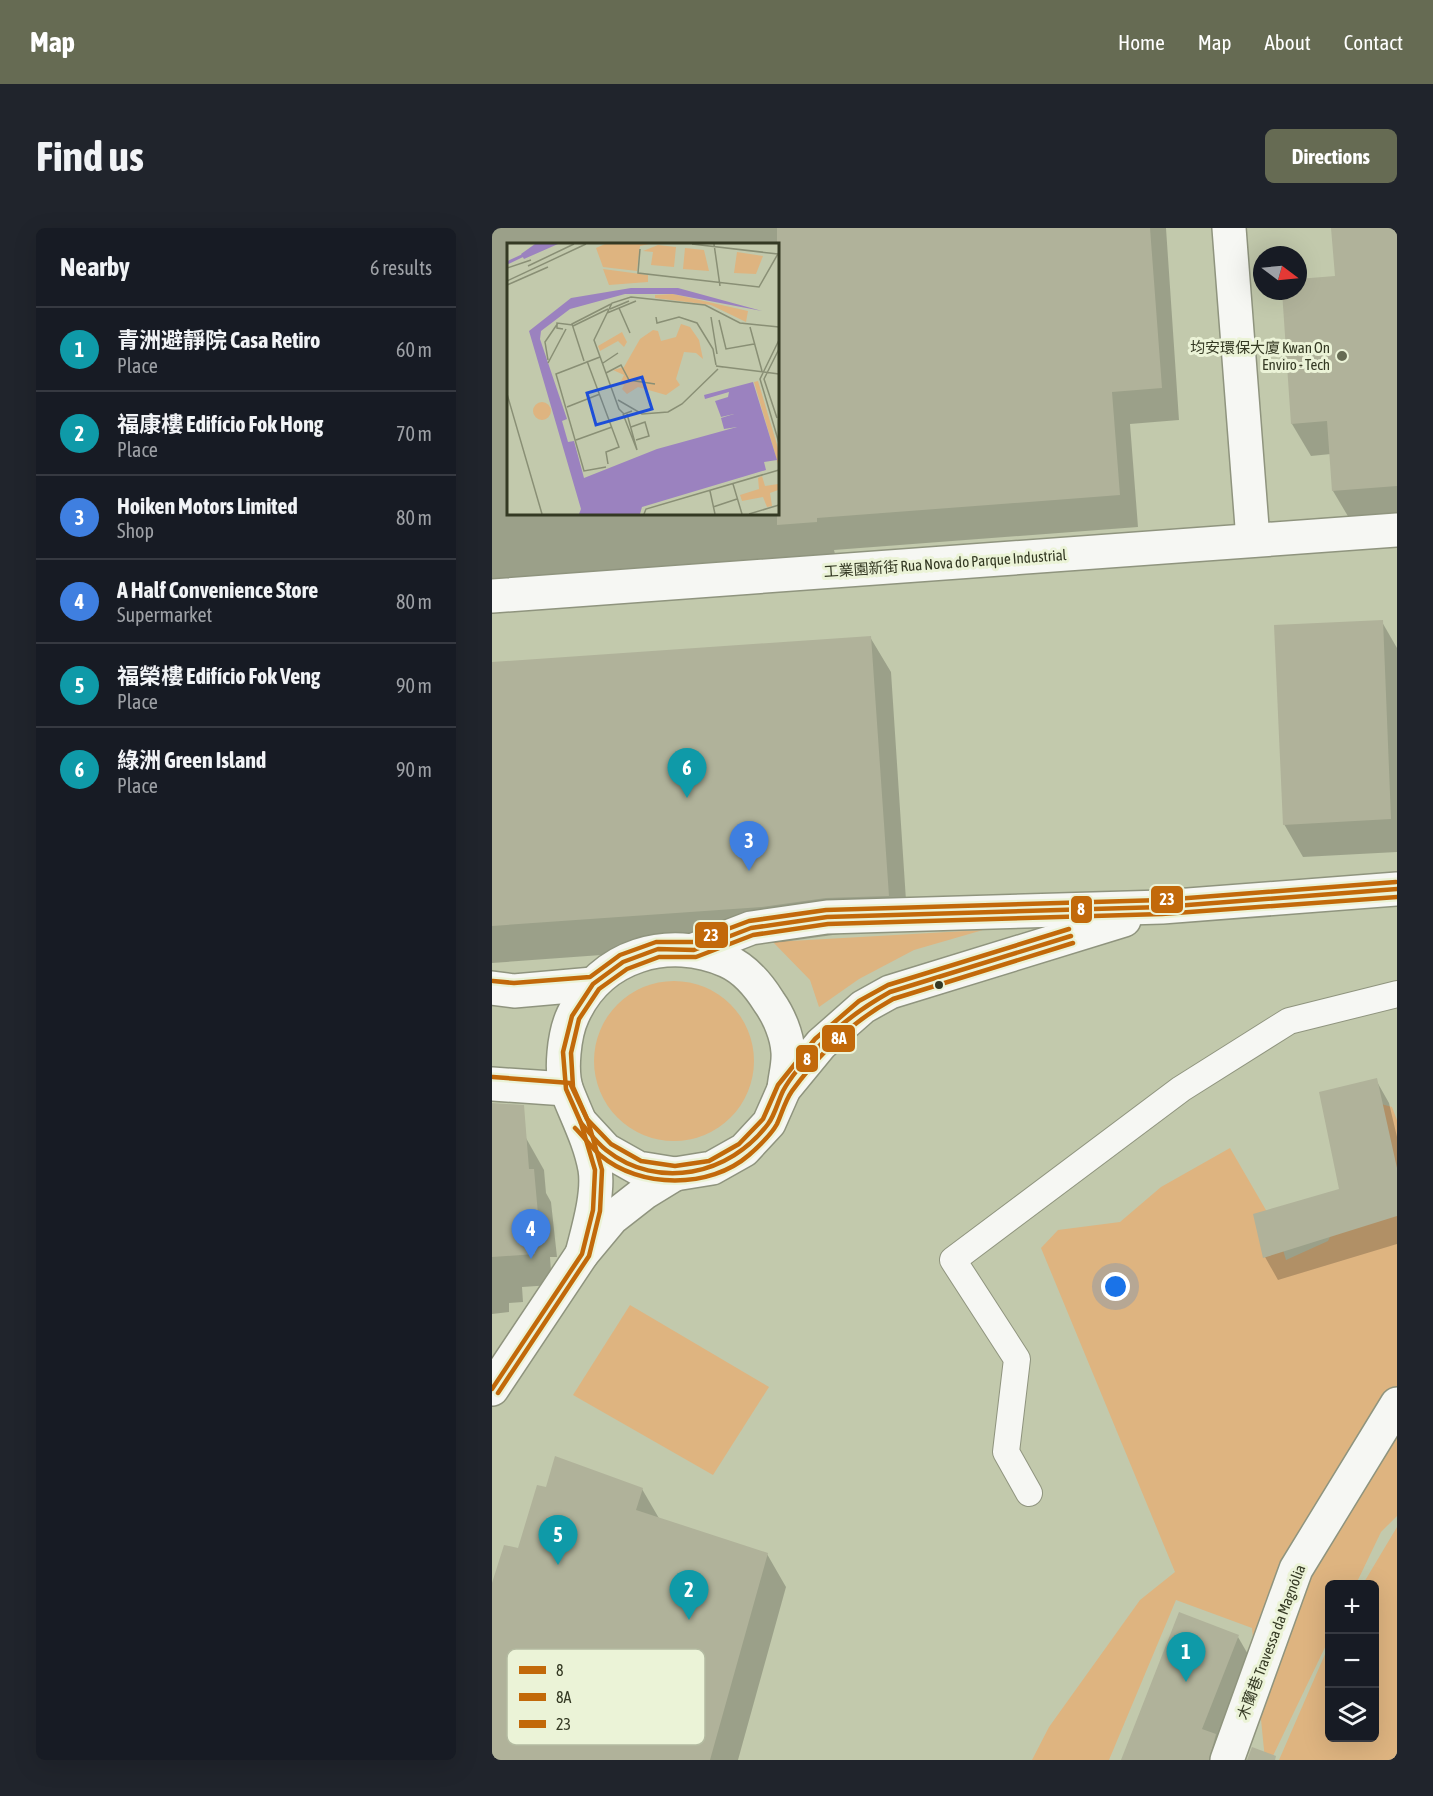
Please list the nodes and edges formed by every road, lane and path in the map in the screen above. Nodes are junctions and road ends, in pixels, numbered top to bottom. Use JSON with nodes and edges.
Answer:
{"nodes":[{"id":1,"x":1229,"y":228,"type":"edge"},
{"id":2,"x":1397,"y":530,"type":"edge"},
{"id":3,"x":1253,"y":540,"type":"junction"},
{"id":4,"x":492,"y":596,"type":"edge"},
{"id":5,"x":1397,"y":889,"type":"edge"},
{"id":6,"x":1162,"y":907,"type":"junction"},
{"id":7,"x":694,"y":950,"type":"junction"},
{"id":8,"x":593,"y":984,"type":"junction"},
{"id":9,"x":492,"y":988,"type":"edge"},
{"id":10,"x":1397,"y":994,"type":"edge"},
{"id":11,"x":492,"y":1084,"type":"edge"},
{"id":12,"x":566,"y":1089,"type":"junction"},
{"id":13,"x":784,"y":1089,"type":"junction"},
{"id":14,"x":581,"y":1123,"type":"junction"},
{"id":15,"x":675,"y":1174,"type":"junction"},
{"id":16,"x":582,"y":1254,"type":"junction"},
{"id":17,"x":492,"y":1389,"type":"edge"},
{"id":18,"x":1397,"y":1404,"type":"edge"},
{"id":19,"x":1029,"y":1493,"type":"dead end"},
{"id":20,"x":1227,"y":1760,"type":"edge"}],
"edges":[{"from":1,"to":3,"type":"main road"},
{"from":2,"to":3,"type":"main road","name":"工業園新街 Rua Nova do Parque Industrial"},
{"from":3,"to":4,"type":"main road","name":"工業園新街 Rua Nova do Parque Industrial"},
{"from":5,"to":6,"type":"main road"},
{"from":6,"to":7,"type":"main road"},
{"from":6,"to":13,"type":"main road"},
{"from":7,"to":8,"type":"main road"},
{"from":7,"to":13,"type":"main road"},
{"from":8,"to":9,"type":"main road"},
{"from":8,"to":12,"type":"main road"},
{"from":10,"to":19,"type":"lane"},
{"from":11,"to":12,"type":"main road"},
{"from":12,"to":14,"type":"main road"},
{"from":13,"to":15,"type":"main road"},
{"from":14,"to":15,"type":"main road"},
{"from":14,"to":16,"type":"main road"},
{"from":15,"to":16,"type":"main road"},
{"from":16,"to":17,"type":"main road"},
{"from":18,"to":20,"type":"main road","name":"木蘭巷 Travessa da Magnólia"}]}
